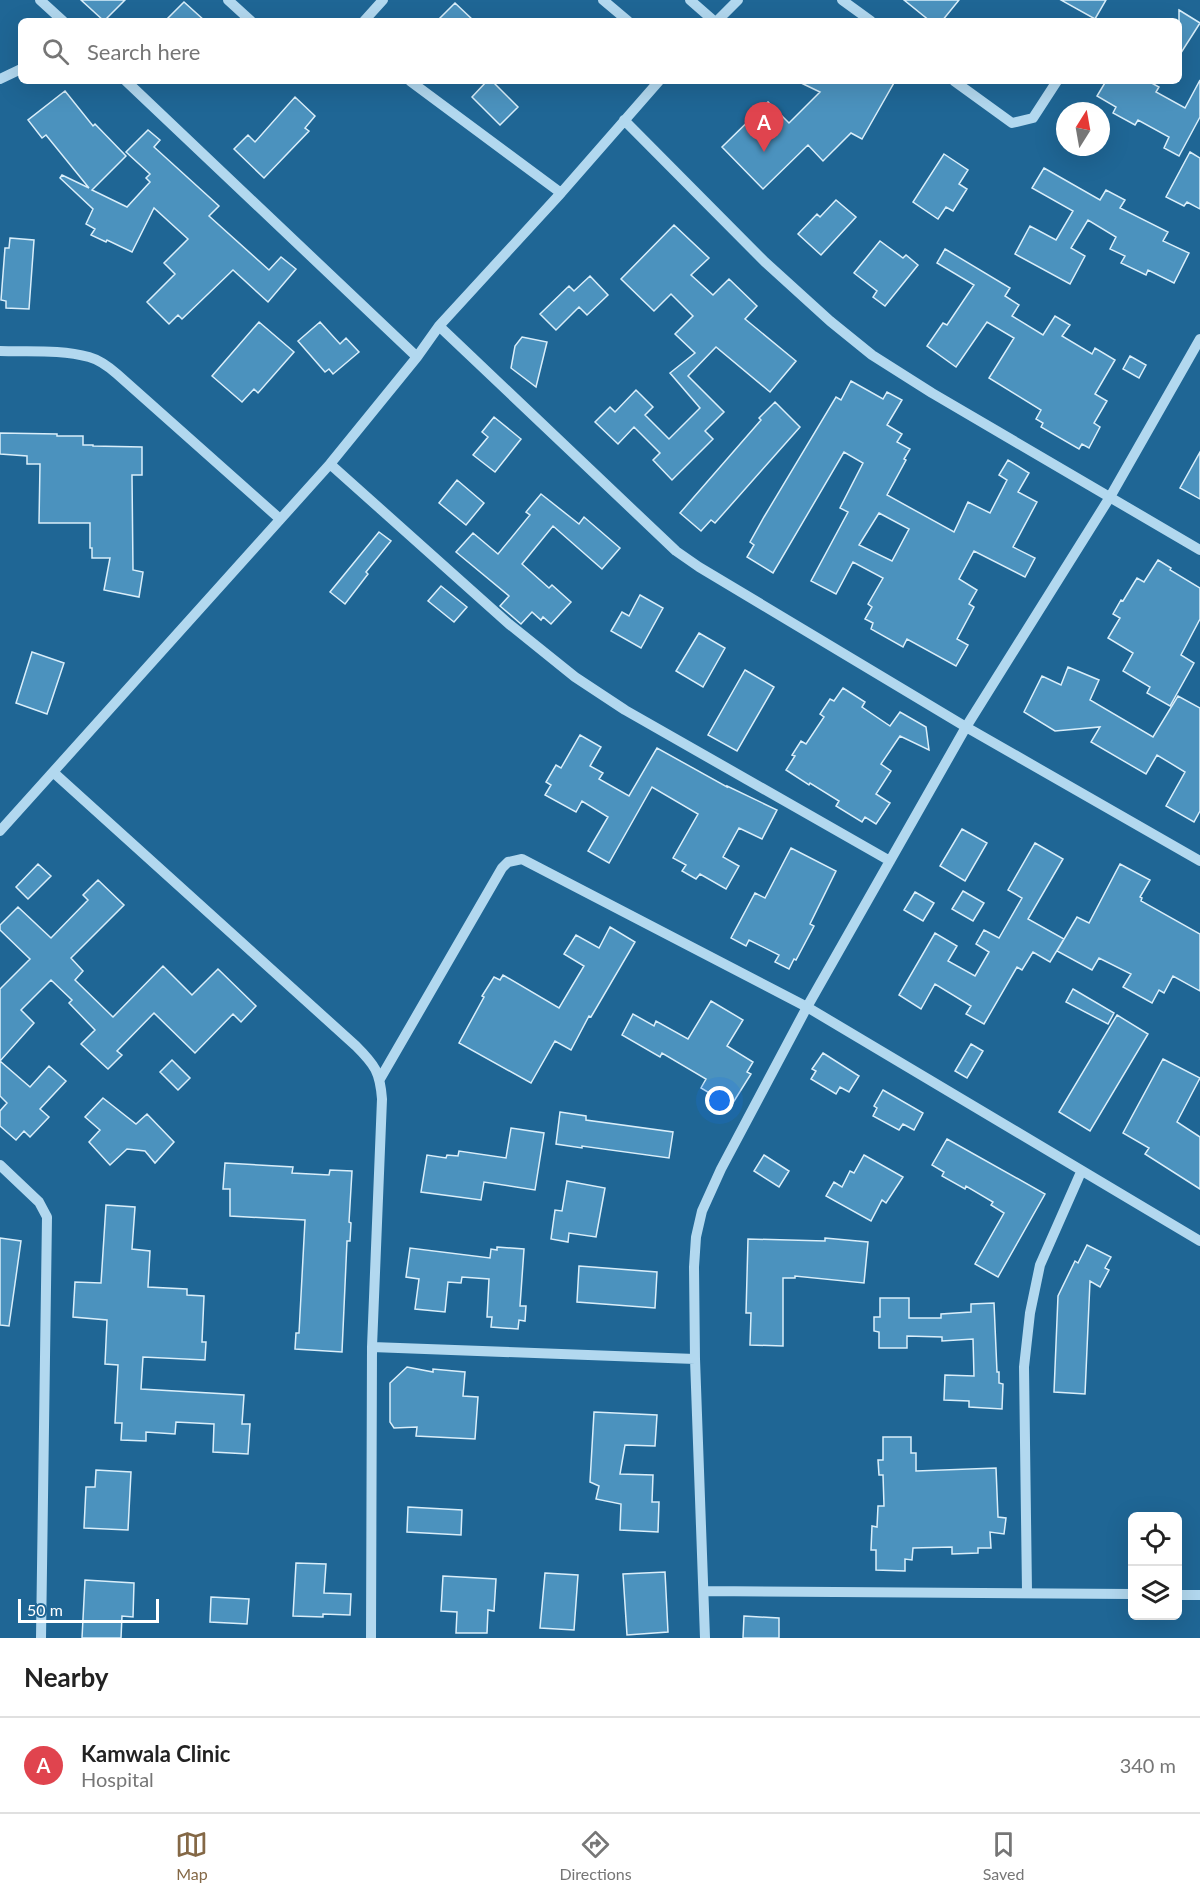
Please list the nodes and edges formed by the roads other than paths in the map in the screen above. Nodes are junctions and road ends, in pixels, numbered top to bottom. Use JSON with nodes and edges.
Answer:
{"nodes":[{"id":1,"x":40,"y":0,"type":"edge"},
{"id":2,"x":228,"y":0,"type":"edge"},
{"id":3,"x":383,"y":0,"type":"edge"},
{"id":4,"x":603,"y":0,"type":"edge"},
{"id":5,"x":690,"y":0,"type":"edge"},
{"id":6,"x":738,"y":0,"type":"edge"},
{"id":7,"x":842,"y":0,"type":"edge"},
{"id":8,"x":60,"y":18,"type":"edge"},
{"id":9,"x":248,"y":18,"type":"edge"},
{"id":10,"x":367,"y":18,"type":"edge"},
{"id":11,"x":624,"y":18,"type":"edge"},
{"id":12,"x":712,"y":18,"type":"edge"},
{"id":13,"x":719,"y":18,"type":"edge"},
{"id":14,"x":867,"y":18,"type":"edge"},
{"id":15,"x":18,"y":70,"type":"edge"},
{"id":16,"x":0,"y":79,"type":"edge"},
{"id":17,"x":129,"y":84,"type":"edge"},
{"id":18,"x":414,"y":84,"type":"edge"},
{"id":19,"x":656,"y":84,"type":"edge"},
{"id":20,"x":958,"y":84,"type":"edge"},
{"id":21,"x":1055,"y":84,"type":"edge"},
{"id":22,"x":624,"y":120,"type":"junction"},
{"id":23,"x":561,"y":193,"type":"junction"},
{"id":24,"x":439,"y":327,"type":"junction"},
{"id":25,"x":1200,"y":339,"type":"edge"},
{"id":26,"x":0,"y":351,"type":"edge"},
{"id":27,"x":417,"y":357,"type":"junction"},
{"id":28,"x":330,"y":464,"type":"junction"},
{"id":29,"x":1110,"y":497,"type":"junction"},
{"id":30,"x":280,"y":519,"type":"junction"},
{"id":31,"x":1200,"y":550,"type":"edge"},
{"id":32,"x":966,"y":727,"type":"junction"},
{"id":33,"x":53,"y":772,"type":"junction"},
{"id":34,"x":0,"y":831,"type":"edge"},
{"id":35,"x":890,"y":861,"type":"junction"},
{"id":36,"x":1200,"y":861,"type":"edge"},
{"id":37,"x":807,"y":1007,"type":"junction"},
{"id":38,"x":380,"y":1079,"type":"junction"},
{"id":39,"x":0,"y":1165,"type":"edge"},
{"id":40,"x":1081,"y":1172,"type":"junction"},
{"id":41,"x":1200,"y":1241,"type":"edge"},
{"id":42,"x":372,"y":1347,"type":"junction"},
{"id":43,"x":695,"y":1359,"type":"junction"},
{"id":44,"x":705,"y":1591,"type":"junction"},
{"id":45,"x":1027,"y":1592,"type":"junction"},
{"id":46,"x":1128,"y":1594,"type":"edge"},
{"id":47,"x":1182,"y":1595,"type":"edge"},
{"id":48,"x":1200,"y":1595,"type":"edge"},
{"id":49,"x":41,"y":1638,"type":"edge"},
{"id":50,"x":371,"y":1638,"type":"edge"},
{"id":51,"x":705,"y":1638,"type":"edge"}],
"edges":[{"from":1,"to":8,"type":"street"},
{"from":2,"to":9,"type":"street"},
{"from":3,"to":10,"type":"street"},
{"from":4,"to":11,"type":"street"},
{"from":5,"to":12,"type":"street"},
{"from":6,"to":13,"type":"street"},
{"from":7,"to":14,"type":"street"},
{"from":15,"to":16,"type":"street"},
{"from":17,"to":27,"type":"street"},
{"from":18,"to":23,"type":"street"},
{"from":19,"to":22,"type":"street"},
{"from":20,"to":21,"type":"street"},
{"from":22,"to":23,"type":"street"},
{"from":22,"to":29,"type":"street"},
{"from":23,"to":24,"type":"street"},
{"from":24,"to":27,"type":"street"},
{"from":24,"to":32,"type":"street"},
{"from":25,"to":29,"type":"street"},
{"from":26,"to":30,"type":"street"},
{"from":27,"to":28,"type":"street"},
{"from":28,"to":30,"type":"street"},
{"from":28,"to":35,"type":"street"},
{"from":29,"to":31,"type":"street"},
{"from":29,"to":32,"type":"street"},
{"from":30,"to":33,"type":"street"},
{"from":32,"to":35,"type":"street"},
{"from":32,"to":36,"type":"street"},
{"from":33,"to":34,"type":"street"},
{"from":33,"to":38,"type":"street"},
{"from":35,"to":37,"type":"street"},
{"from":37,"to":38,"type":"street"},
{"from":37,"to":40,"type":"street"},
{"from":37,"to":43,"type":"street"},
{"from":38,"to":42,"type":"street"},
{"from":39,"to":49,"type":"street"},
{"from":40,"to":41,"type":"street"},
{"from":40,"to":45,"type":"street"},
{"from":42,"to":43,"type":"street"},
{"from":42,"to":50,"type":"street"},
{"from":43,"to":44,"type":"street"},
{"from":44,"to":45,"type":"street"},
{"from":44,"to":51,"type":"street"},
{"from":45,"to":46,"type":"street"},
{"from":47,"to":48,"type":"street"}]}
